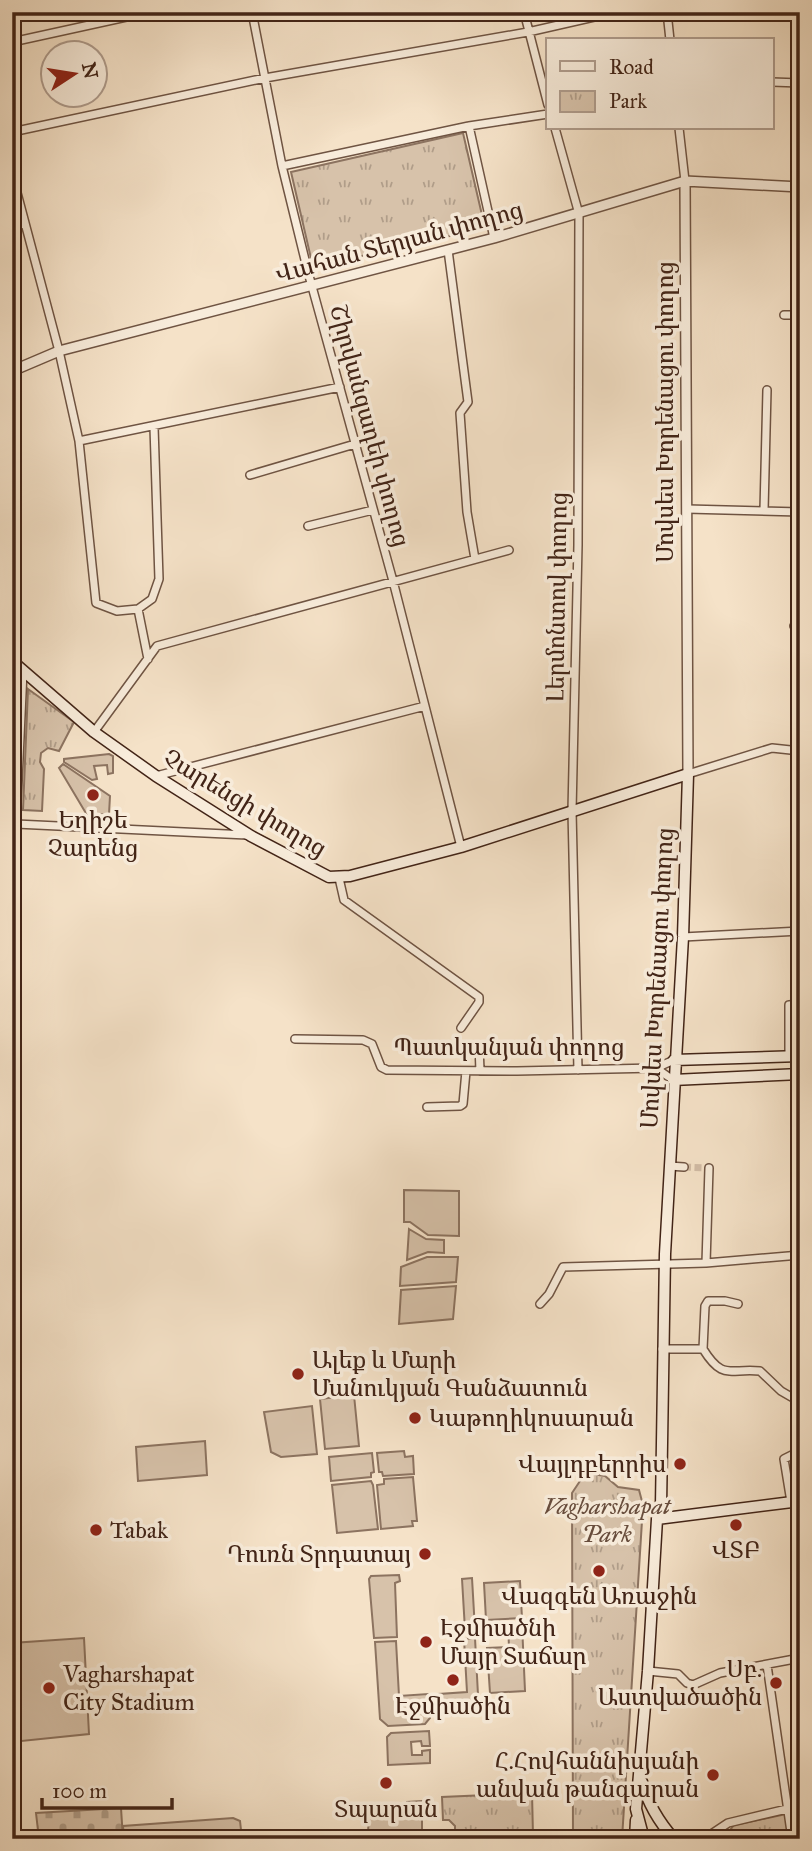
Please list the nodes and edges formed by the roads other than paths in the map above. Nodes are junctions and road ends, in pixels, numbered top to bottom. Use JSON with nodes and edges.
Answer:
{"nodes":[{"id":1,"x":149,"y":12,"type":"edge"},
{"id":2,"x":252,"y":12,"type":"edge"},
{"id":3,"x":524,"y":12,"type":"edge"},
{"id":4,"x":616,"y":12,"type":"edge"},
{"id":5,"x":667,"y":12,"type":"edge"},
{"id":6,"x":528,"y":32,"type":"junction"},
{"id":7,"x":670,"y":38,"type":"edge"},
{"id":8,"x":12,"y":42,"type":"edge"},
{"id":9,"x":265,"y":78,"type":"junction"},
{"id":10,"x":774,"y":82,"type":"edge"},
{"id":11,"x":800,"y":83,"type":"edge"},
{"id":12,"x":546,"y":98,"type":"edge"},
{"id":13,"x":546,"y":114,"type":"edge"},
{"id":14,"x":469,"y":126,"type":"junction"},
{"id":15,"x":556,"y":130,"type":"edge"},
{"id":16,"x":679,"y":130,"type":"edge"},
{"id":17,"x":12,"y":132,"type":"edge"},
{"id":18,"x":282,"y":166,"type":"junction"},
{"id":19,"x":12,"y":174,"type":"edge"},
{"id":20,"x":685,"y":181,"type":"junction"},
{"id":21,"x":800,"y":187,"type":"edge"},
{"id":22,"x":579,"y":214,"type":"junction"},
{"id":23,"x":24,"y":223,"type":"junction"},
{"id":24,"x":12,"y":226,"type":"edge"},
{"id":25,"x":494,"y":238,"type":"junction"},
{"id":26,"x":448,"y":250,"type":"junction"},
{"id":27,"x":312,"y":286,"type":"junction"},
{"id":28,"x":785,"y":315,"type":"dead end"},
{"id":29,"x":800,"y":315,"type":"edge"},
{"id":30,"x":59,"y":351,"type":"junction"},
{"id":31,"x":12,"y":370,"type":"edge"},
{"id":32,"x":340,"y":387,"type":"junction"},
{"id":33,"x":768,"y":390,"type":"dead end"},
{"id":34,"x":154,"y":427,"type":"junction"},
{"id":35,"x":79,"y":440,"type":"junction"},
{"id":36,"x":355,"y":444,"type":"junction"},
{"id":37,"x":250,"y":475,"type":"dead end"},
{"id":38,"x":687,"y":509,"type":"junction"},
{"id":39,"x":373,"y":510,"type":"junction"},
{"id":40,"x":764,"y":510,"type":"junction"},
{"id":41,"x":800,"y":512,"type":"edge"},
{"id":42,"x":308,"y":526,"type":"dead end"},
{"id":43,"x":509,"y":550,"type":"dead end"},
{"id":44,"x":475,"y":559,"type":"junction"},
{"id":45,"x":393,"y":581,"type":"junction"},
{"id":46,"x":138,"y":609,"type":"junction"},
{"id":47,"x":148,"y":660,"type":"junction"},
{"id":48,"x":12,"y":661,"type":"edge"},
{"id":49,"x":23,"y":671,"type":"junction"},
{"id":50,"x":425,"y":706,"type":"junction"},
{"id":51,"x":94,"y":732,"type":"junction"},
{"id":52,"x":800,"y":751,"type":"edge"},
{"id":53,"x":688,"y":774,"type":"junction"},
{"id":54,"x":156,"y":776,"type":"junction"},
{"id":55,"x":572,"y":811,"type":"junction"},
{"id":56,"x":14,"y":824,"type":"edge"},
{"id":57,"x":251,"y":836,"type":"junction"},
{"id":58,"x":461,"y":847,"type":"junction"},
{"id":59,"x":339,"y":878,"type":"junction"},
{"id":60,"x":800,"y":931,"type":"edge"},
{"id":61,"x":683,"y":937,"type":"junction"},
{"id":62,"x":800,"y":1004,"type":"edge"},
{"id":63,"x":461,"y":1028,"type":"dead end"},
{"id":64,"x":295,"y":1039,"type":"dead end"},
{"id":65,"x":479,"y":1045,"type":"dead end"},
{"id":66,"x":794,"y":1057,"type":"edge"},
{"id":67,"x":674,"y":1060,"type":"junction"},
{"id":68,"x":656,"y":1068,"type":"junction"},
{"id":69,"x":578,"y":1070,"type":"junction"},
{"id":70,"x":467,"y":1071,"type":"junction"},
{"id":71,"x":480,"y":1071,"type":"junction"},
{"id":72,"x":800,"y":1074,"type":"edge"},
{"id":73,"x":673,"y":1080,"type":"junction"},
{"id":74,"x":427,"y":1107,"type":"dead end"},
{"id":75,"x":669,"y":1166,"type":"junction"},
{"id":76,"x":684,"y":1167,"type":"tunnel mouth"},
{"id":77,"x":709,"y":1168,"type":"dead end"},
{"id":78,"x":800,"y":1255,"type":"edge"},
{"id":79,"x":706,"y":1264,"type":"junction"},
{"id":80,"x":665,"y":1265,"type":"junction"},
{"id":81,"x":540,"y":1304,"type":"dead end"},
{"id":82,"x":738,"y":1304,"type":"dead end"},
{"id":83,"x":662,"y":1349,"type":"junction"},
{"id":84,"x":704,"y":1349,"type":"junction"},
{"id":85,"x":800,"y":1402,"type":"edge"},
{"id":86,"x":800,"y":1451,"type":"edge"},
{"id":87,"x":795,"y":1502,"type":"edge"},
{"id":88,"x":657,"y":1519,"type":"junction"},
{"id":89,"x":800,"y":1658,"type":"edge"},
{"id":90,"x":767,"y":1665,"type":"junction"},
{"id":91,"x":648,"y":1671,"type":"junction"},
{"id":92,"x":639,"y":1775,"type":"junction"},
{"id":93,"x":636,"y":1809,"type":"junction"},
{"id":94,"x":787,"y":1809,"type":"junction"},
{"id":95,"x":635,"y":1839,"type":"edge"},
{"id":96,"x":645,"y":1839,"type":"edge"},
{"id":97,"x":674,"y":1839,"type":"edge"},
{"id":98,"x":704,"y":1839,"type":"edge"},
{"id":99,"x":792,"y":1839,"type":"edge"}],
"edges":[{"from":1,"to":8,"type":"street"},
{"from":2,"to":9,"type":"street","name":"Շիրվանզադեի փողոց"},
{"from":3,"to":6,"type":"street"},
{"from":4,"to":6,"type":"street"},
{"from":5,"to":7,"type":"street"},
{"from":6,"to":9,"type":"street"},
{"from":6,"to":12,"type":"street"},
{"from":9,"to":17,"type":"street"},
{"from":9,"to":18,"type":"street","name":"Շիրվանզադեի փողոց"},
{"from":10,"to":11,"type":"street"},
{"from":13,"to":14,"type":"street"},
{"from":14,"to":18,"type":"street"},
{"from":14,"to":25,"type":"street"},
{"from":15,"to":22,"type":"street","name":"Լերմոնտով փողոց"},
{"from":16,"to":20,"type":"street"},
{"from":18,"to":27,"type":"street","name":"Շիրվանզադեի փողոց"},
{"from":19,"to":23,"type":"street"},
{"from":20,"to":21,"type":"street","name":"Վահան Տերյան փողոց"},
{"from":20,"to":22,"type":"street","name":"Վահան Տերյան փողոց"},
{"from":20,"to":38,"type":"street","name":"Մովսես Խորենացու փողոց"},
{"from":22,"to":25,"type":"street","name":"Վահան Տերյան փողոց"},
{"from":22,"to":55,"type":"street","name":"Լերմոնտով փողոց"},
{"from":23,"to":24,"type":"street"},
{"from":23,"to":30,"type":"street"},
{"from":25,"to":26,"type":"street","name":"Վահան Տերյան փողոց"},
{"from":26,"to":27,"type":"street","name":"Վահան Տերյան փողոց"},
{"from":26,"to":44,"type":"street"},
{"from":27,"to":30,"type":"street","name":"Վահան Տերյան փողոց"},
{"from":27,"to":32,"type":"street","name":"Շիրվանզադեի փողոց"},
{"from":28,"to":29,"type":"street"},
{"from":30,"to":31,"type":"street","name":"Վահան Տերյան փողոց"},
{"from":30,"to":35,"type":"street"},
{"from":32,"to":34,"type":"street"},
{"from":32,"to":36,"type":"street","name":"Շիրվանզադեի փողոց"},
{"from":33,"to":40,"type":"street"},
{"from":34,"to":35,"type":"street"},
{"from":34,"to":46,"type":"street"},
{"from":35,"to":46,"type":"street"},
{"from":36,"to":37,"type":"street"},
{"from":36,"to":39,"type":"street","name":"Շիրվանզադեի փողոց"},
{"from":38,"to":40,"type":"street"},
{"from":38,"to":53,"type":"street","name":"Մովսես Խորենացու փողոց"},
{"from":39,"to":42,"type":"street"},
{"from":39,"to":45,"type":"street","name":"Շիրվանզադեի փողոց"},
{"from":40,"to":41,"type":"street"},
{"from":43,"to":44,"type":"street"},
{"from":44,"to":45,"type":"street"},
{"from":45,"to":47,"type":"street"},
{"from":45,"to":50,"type":"street","name":"Շիրվանզադեի փողոց"},
{"from":46,"to":47,"type":"street"},
{"from":47,"to":51,"type":"street"},
{"from":48,"to":49,"type":"main road","name":"Չարենցի փողոց"},
{"from":49,"to":51,"type":"main road","name":"Չարենցի փողոց"},
{"from":49,"to":56,"type":"street"},
{"from":50,"to":54,"type":"street"},
{"from":50,"to":58,"type":"street","name":"Շիրվանզադեի փողոց"},
{"from":51,"to":54,"type":"main road","name":"Չարենցի փողոց"},
{"from":52,"to":53,"type":"street"},
{"from":53,"to":55,"type":"main road","name":"Չարենցի փողոց"},
{"from":53,"to":61,"type":"main road","name":"Մովսես Խորենացու փողոց"},
{"from":54,"to":57,"type":"main road","name":"Չարենցի փողոց"},
{"from":55,"to":58,"type":"main road","name":"Չարենցի փողոց"},
{"from":55,"to":69,"type":"street","name":"Լերմոնտով փողոց"},
{"from":56,"to":57,"type":"street"},
{"from":57,"to":59,"type":"main road","name":"Չարենցի փողոց"},
{"from":58,"to":59,"type":"main road","name":"Չարենցի փողոց"},
{"from":59,"to":63,"type":"street"},
{"from":60,"to":61,"type":"street"},
{"from":61,"to":67,"type":"main road","name":"Մովսես Խորենացու փողոց"},
{"from":62,"to":66,"type":"street"},
{"from":64,"to":70,"type":"street","name":"Պատկանյան փողոց"},
{"from":65,"to":71,"type":"street"},
{"from":66,"to":67,"type":"main road","name":"Պատկանյան փողոց"},
{"from":67,"to":68,"type":"street","name":"Պատկանյան փողոց"},
{"from":67,"to":73,"type":"main road","name":"Մովսես Խորենացու փողոց"},
{"from":68,"to":69,"type":"street","name":"Պատկանյան փողոց"},
{"from":68,"to":73,"type":"street","name":"Պատկանյան փողոց"},
{"from":69,"to":71,"type":"street","name":"Պատկանյան փողոց"},
{"from":70,"to":71,"type":"street","name":"Պատկանյան փողոց"},
{"from":70,"to":74,"type":"street"},
{"from":72,"to":73,"type":"main road"},
{"from":73,"to":75,"type":"main road","name":"Մովսես Խորենացու փողոց"},
{"from":75,"to":76,"type":"street"},
{"from":75,"to":80,"type":"main road","name":"Մովսես Խորենացու փողոց"},
{"from":77,"to":79,"type":"street"},
{"from":78,"to":79,"type":"street"},
{"from":79,"to":80,"type":"street"},
{"from":80,"to":81,"type":"street"},
{"from":80,"to":83,"type":"main road","name":"Մովսես Խորենացու փողոց"},
{"from":82,"to":84,"type":"street"},
{"from":83,"to":84,"type":"street"},
{"from":83,"to":88,"type":"main road","name":"Մովսես Խորենացու փողոց"},
{"from":84,"to":85,"type":"street"},
{"from":86,"to":87,"type":"street"},
{"from":87,"to":88,"type":"main road"},
{"from":88,"to":91,"type":"main road","name":"Մովսես Խորենացու փողոց"},
{"from":89,"to":90,"type":"street"},
{"from":90,"to":91,"type":"street"},
{"from":90,"to":94,"type":"street"},
{"from":91,"to":92,"type":"main road","name":"Մովսես Խորենացու փողոց"},
{"from":92,"to":93,"type":"main road","name":"Մովսես Խորենացու փողոց"},
{"from":92,"to":97,"type":"main road","name":"Մովսես Խորենացու փողոց"},
{"from":93,"to":95,"type":"main road"},
{"from":93,"to":96,"type":"main road","name":"Մովսես Խորենացու փողոց"},
{"from":94,"to":98,"type":"street"},
{"from":94,"to":99,"type":"street"}]}
